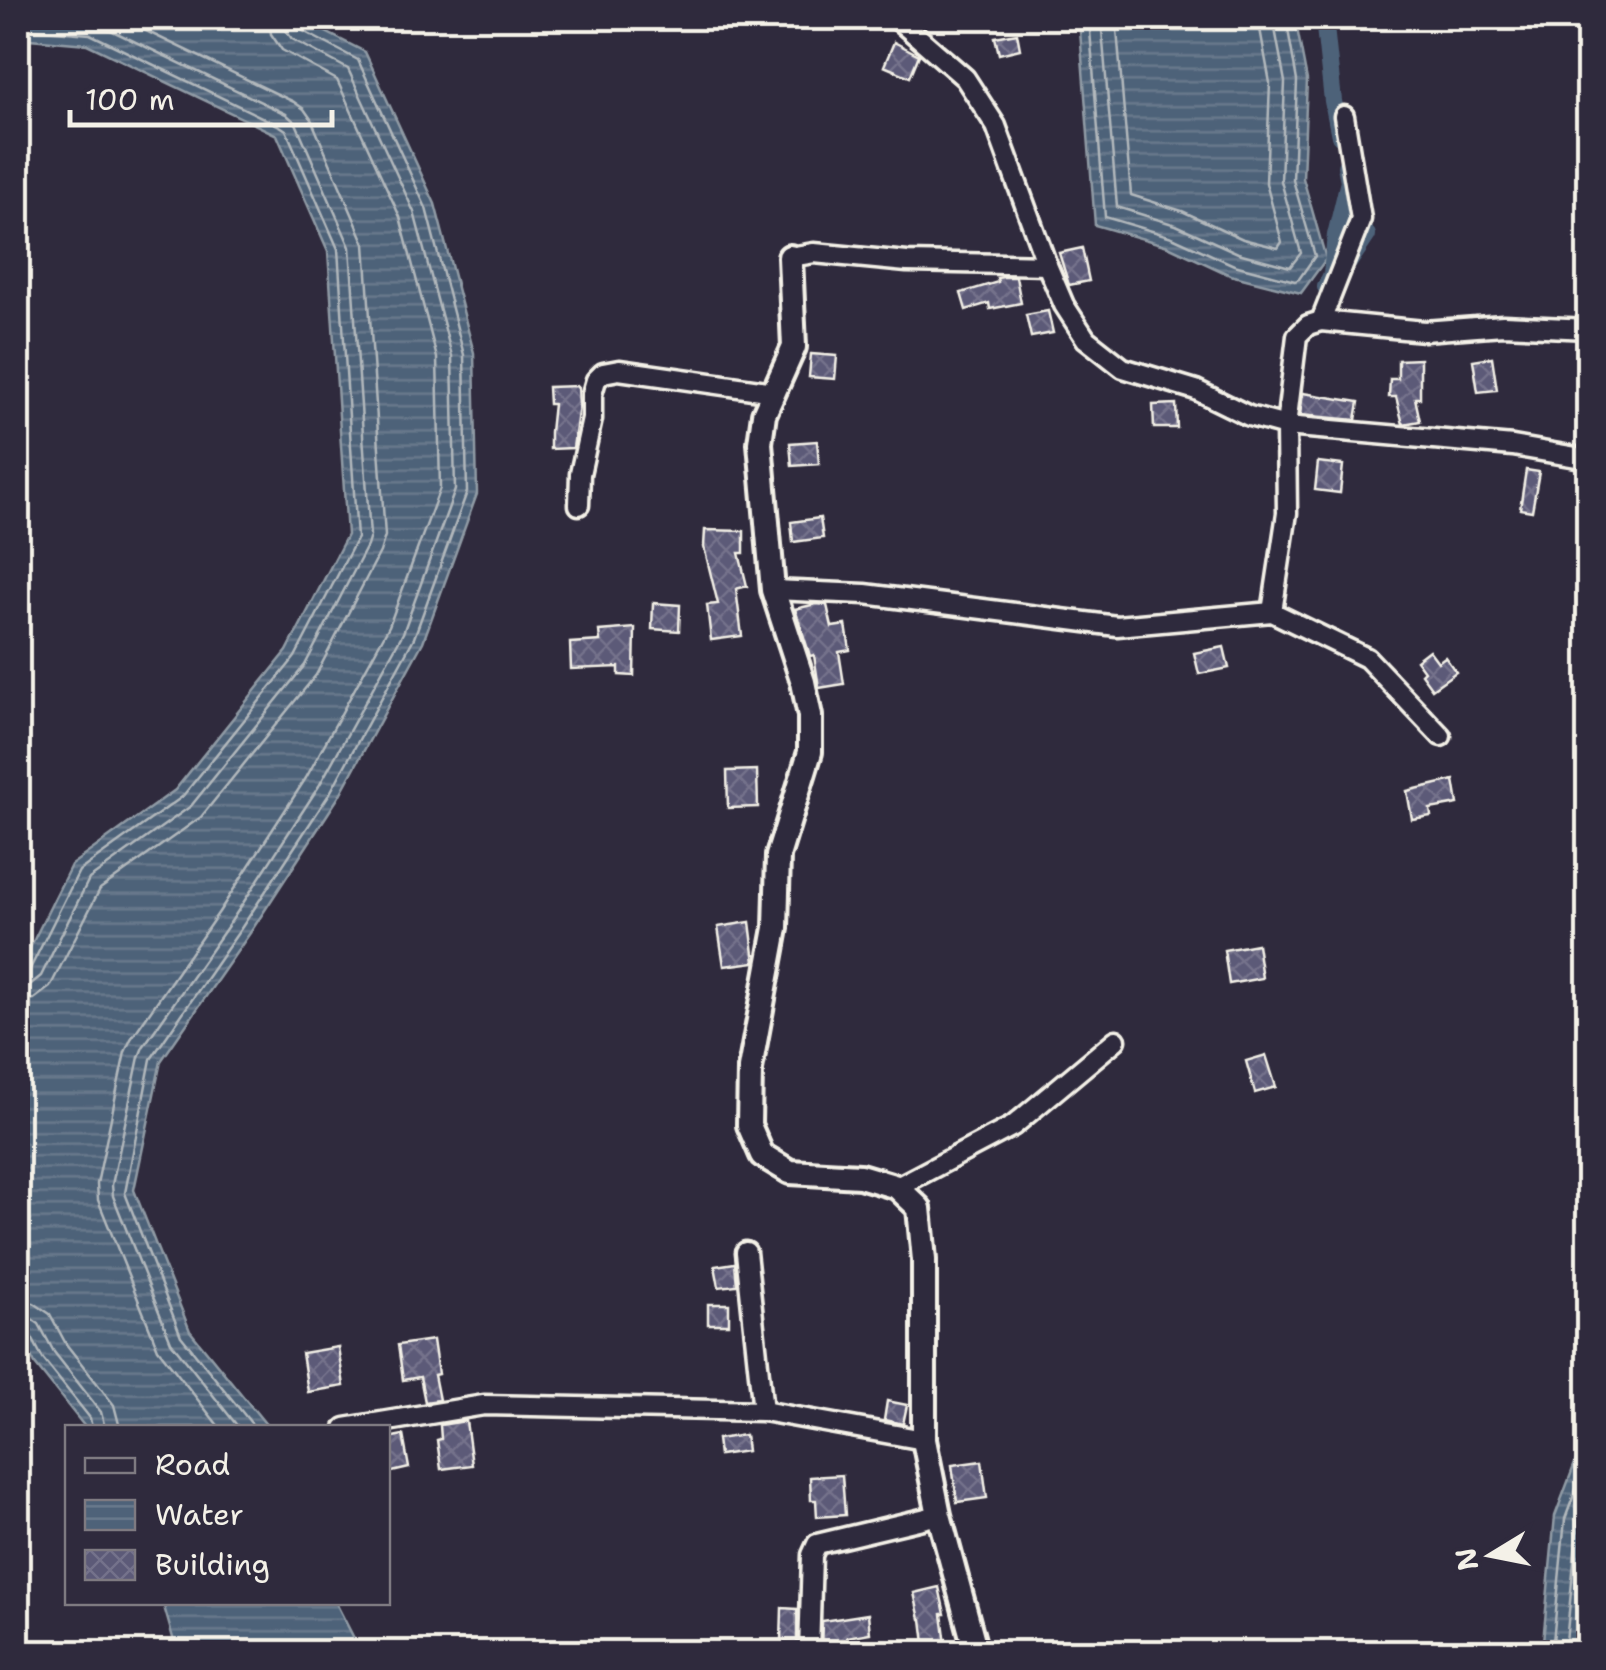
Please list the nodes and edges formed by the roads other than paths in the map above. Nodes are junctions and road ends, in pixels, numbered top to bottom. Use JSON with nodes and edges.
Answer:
{"nodes":[{"id":1,"x":896,"y":18,"type":"edge"},
{"id":2,"x":1344,"y":116,"type":"dead end"},
{"id":3,"x":790,"y":258,"type":"joint"},
{"id":4,"x":1047,"y":265,"type":"junction"},
{"id":5,"x":1321,"y":321,"type":"junction"},
{"id":6,"x":1588,"y":330,"type":"edge"},
{"id":7,"x":774,"y":392,"type":"junction"},
{"id":8,"x":1286,"y":426,"type":"junction"},
{"id":9,"x":1588,"y":459,"type":"edge"},
{"id":10,"x":580,"y":505,"type":"dead end"},
{"id":11,"x":773,"y":590,"type":"junction"},
{"id":12,"x":1272,"y":612,"type":"junction"},
{"id":13,"x":1441,"y":736,"type":"dead end"},
{"id":14,"x":1116,"y":1040,"type":"dead end"},
{"id":15,"x":896,"y":1186,"type":"junction"},
{"id":16,"x":746,"y":1252,"type":"dead end"},
{"id":17,"x":763,"y":1411,"type":"junction"},
{"id":18,"x":363,"y":1425,"type":"edge"},
{"id":19,"x":924,"y":1440,"type":"junction"},
{"id":20,"x":938,"y":1515,"type":"junction"},
{"id":21,"x":809,"y":1652,"type":"edge"},
{"id":22,"x":976,"y":1652,"type":"edge"}],
"edges":[{"from":1,"to":4,"type":"street"},
{"from":2,"to":5,"type":"street"},
{"from":3,"to":4,"type":"street"},
{"from":3,"to":7,"type":"street"},
{"from":4,"to":8,"type":"street"},
{"from":5,"to":6,"type":"street"},
{"from":5,"to":8,"type":"street"},
{"from":7,"to":10,"type":"street"},
{"from":7,"to":11,"type":"street"},
{"from":8,"to":9,"type":"street"},
{"from":8,"to":12,"type":"street"},
{"from":11,"to":12,"type":"street"},
{"from":11,"to":15,"type":"street"},
{"from":12,"to":13,"type":"street"},
{"from":14,"to":15,"type":"street"},
{"from":15,"to":19,"type":"street"},
{"from":16,"to":17,"type":"street"},
{"from":17,"to":18,"type":"street"},
{"from":17,"to":19,"type":"street"},
{"from":19,"to":20,"type":"street"},
{"from":20,"to":21,"type":"street"},
{"from":20,"to":22,"type":"street"}]}
